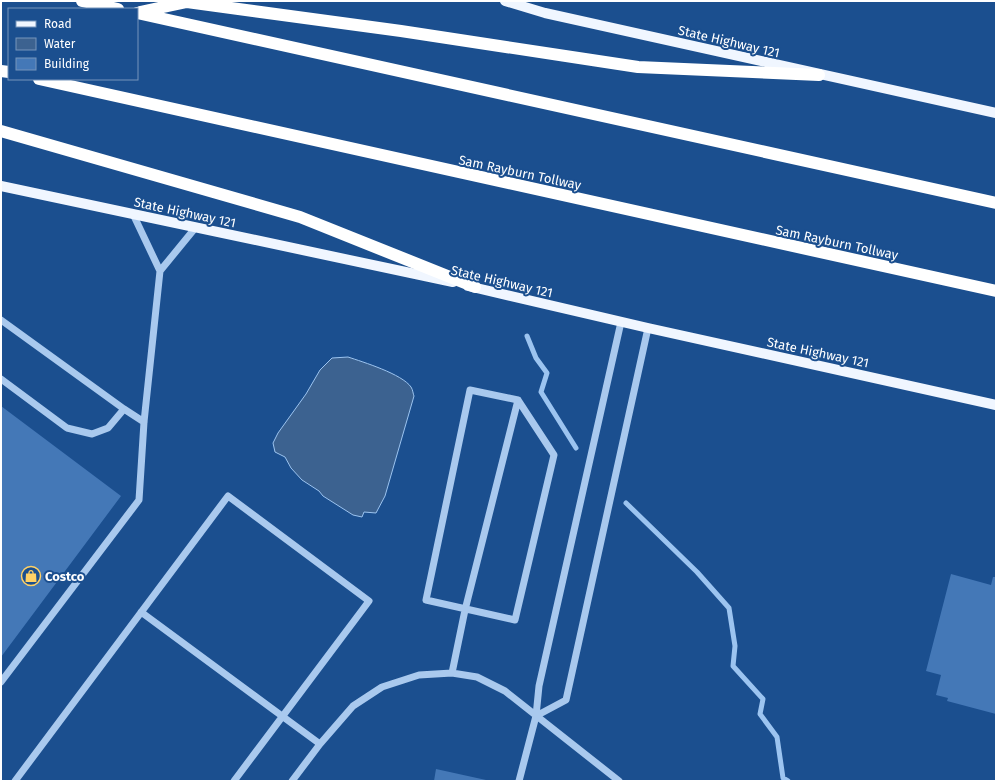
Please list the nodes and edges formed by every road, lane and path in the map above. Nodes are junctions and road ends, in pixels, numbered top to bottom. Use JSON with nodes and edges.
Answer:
{"nodes":[{"id":1,"x":82,"y":1,"type":"edge"},
{"id":2,"x":505,"y":1,"type":"edge"},
{"id":3,"x":114,"y":8,"type":"edge"},
{"id":4,"x":138,"y":13,"type":"edge"},
{"id":5,"x":138,"y":13,"type":"edge"},
{"id":6,"x":819,"y":75,"type":"junction"},
{"id":7,"x":44,"y":80,"type":"edge"},
{"id":8,"x":996,"y":114,"type":"edge"},
{"id":9,"x":1,"y":131,"type":"edge"},
{"id":10,"x":1,"y":186,"type":"edge"},
{"id":11,"x":996,"y":202,"type":"edge"},
{"id":12,"x":133,"y":214,"type":"junction"},
{"id":13,"x":196,"y":227,"type":"junction"},
{"id":14,"x":160,"y":271,"type":"junction"},
{"id":15,"x":475,"y":287,"type":"junction"},
{"id":16,"x":996,"y":291,"type":"edge"},
{"id":17,"x":1,"y":320,"type":"edge"},
{"id":18,"x":621,"y":322,"type":"junction"},
{"id":19,"x":648,"y":328,"type":"junction"},
{"id":20,"x":1,"y":379,"type":"edge"},
{"id":21,"x":518,"y":400,"type":"junction"},
{"id":22,"x":996,"y":405,"type":"edge"},
{"id":23,"x":124,"y":410,"type":"junction"},
{"id":24,"x":144,"y":422,"type":"junction"},
{"id":25,"x":465,"y":610,"type":"junction"},
{"id":26,"x":141,"y":612,"type":"junction"},
{"id":27,"x":452,"y":673,"type":"junction"},
{"id":28,"x":1,"y":682,"type":"edge"},
{"id":29,"x":282,"y":716,"type":"junction"},
{"id":30,"x":536,"y":716,"type":"junction"},
{"id":31,"x":320,"y":744,"type":"junction"},
{"id":32,"x":15,"y":781,"type":"edge"},
{"id":33,"x":234,"y":781,"type":"edge"},
{"id":34,"x":292,"y":781,"type":"edge"},
{"id":35,"x":519,"y":781,"type":"edge"},
{"id":36,"x":619,"y":781,"type":"edge"}],
"edges":[{"from":1,"to":3,"type":"highway"},
{"from":2,"to":6,"type":"main road","name":"State Highway 121"},
{"from":4,"to":6,"type":"highway"},
{"from":5,"to":11,"type":"highway"},
{"from":6,"to":8,"type":"main road","name":"State Highway 121"},
{"from":7,"to":16,"type":"highway","name":"Sam Rayburn Tollway"},
{"from":9,"to":15,"type":"highway"},
{"from":10,"to":12,"type":"main road","name":"State Highway 121"},
{"from":12,"to":13,"type":"main road","name":"State Highway 121"},
{"from":12,"to":14,"type":"lane"},
{"from":13,"to":14,"type":"lane"},
{"from":13,"to":15,"type":"main road","name":"State Highway 121"},
{"from":14,"to":24,"type":"lane"},
{"from":15,"to":18,"type":"main road","name":"State Highway 121"},
{"from":17,"to":23,"type":"lane"},
{"from":18,"to":19,"type":"main road","name":"State Highway 121"},
{"from":18,"to":30,"type":"lane"},
{"from":19,"to":22,"type":"main road","name":"State Highway 121"},
{"from":19,"to":30,"type":"lane"},
{"from":20,"to":23,"type":"lane"},
{"from":21,"to":25,"type":"lane"},
{"from":21,"to":25,"type":"lane"},
{"from":21,"to":25,"type":"lane"},
{"from":23,"to":24,"type":"lane"},
{"from":24,"to":28,"type":"lane"},
{"from":25,"to":27,"type":"lane"},
{"from":26,"to":29,"type":"lane"},
{"from":26,"to":29,"type":"lane"},
{"from":26,"to":32,"type":"lane"},
{"from":27,"to":30,"type":"lane"},
{"from":27,"to":31,"type":"lane"},
{"from":29,"to":31,"type":"lane"},
{"from":29,"to":33,"type":"lane"},
{"from":30,"to":35,"type":"lane"},
{"from":30,"to":36,"type":"lane"},
{"from":31,"to":34,"type":"lane"}]}
